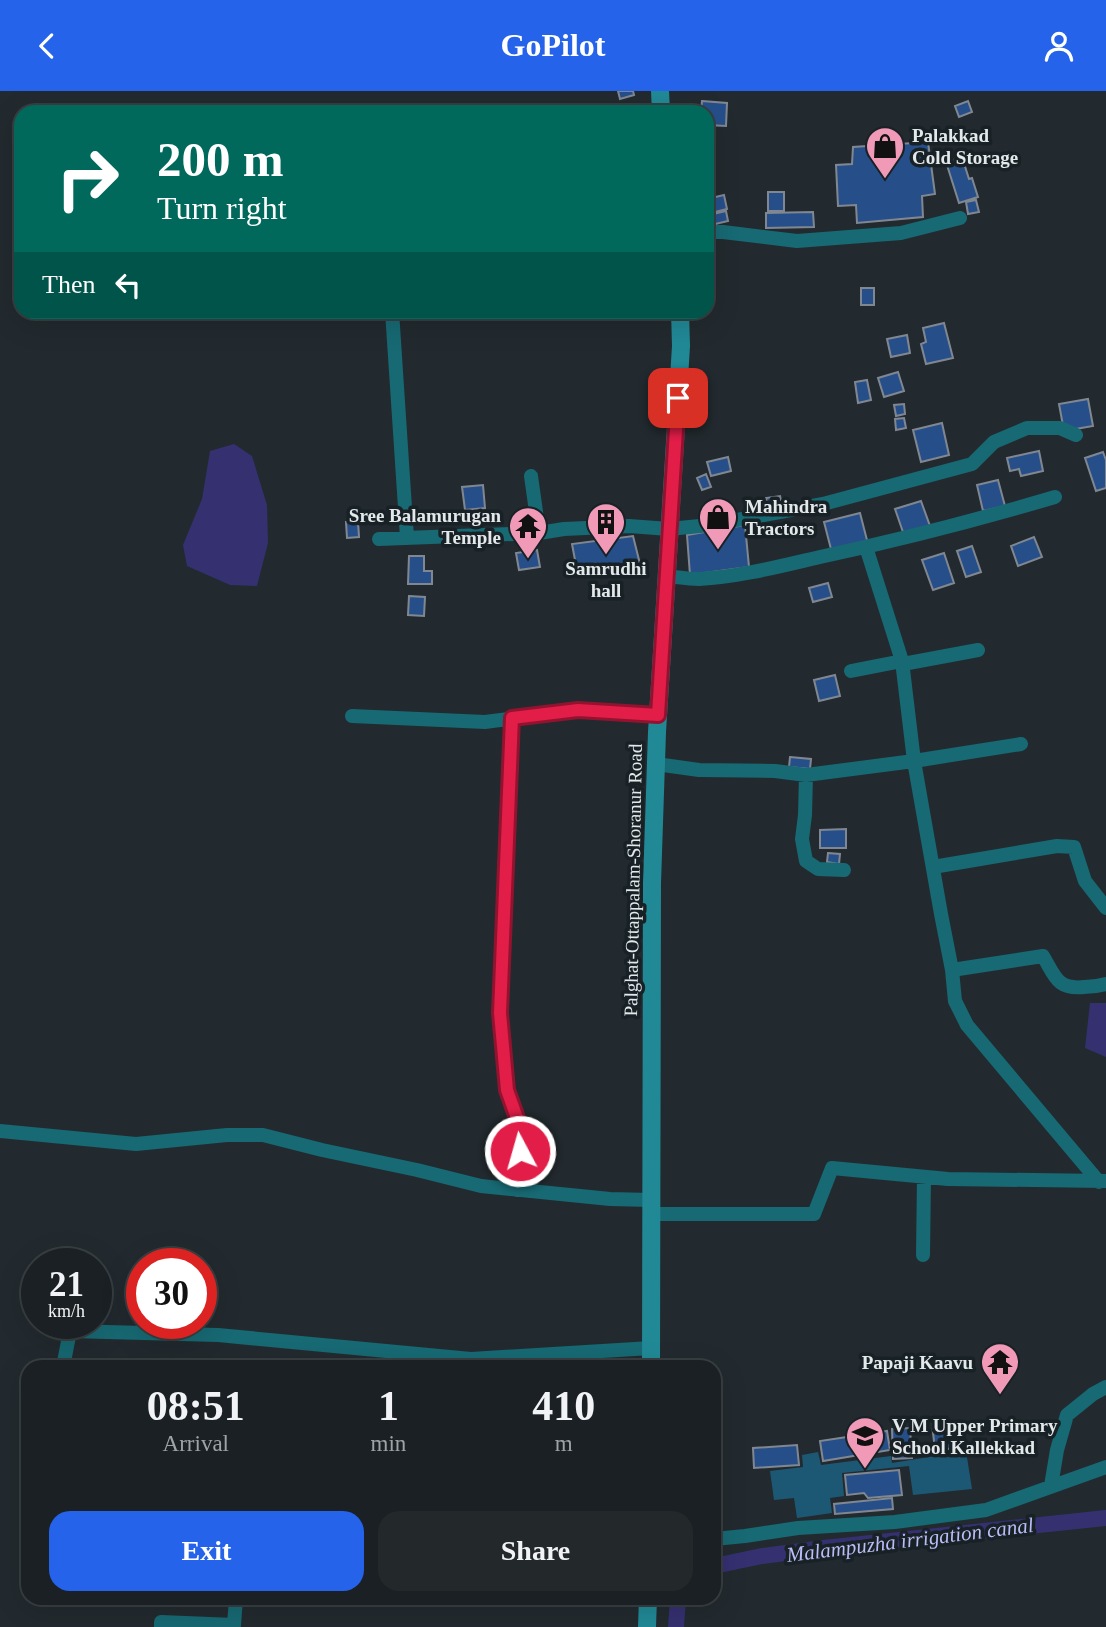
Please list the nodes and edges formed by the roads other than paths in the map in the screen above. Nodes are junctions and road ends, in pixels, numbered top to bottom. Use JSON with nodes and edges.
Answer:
{"nodes":[{"id":1,"x":960,"y":218,"type":"dead end"},
{"id":2,"x":714,"y":232,"type":"edge"},
{"id":3,"x":393,"y":319,"type":"edge"},
{"id":4,"x":680,"y":319,"type":"edge"},
{"id":5,"x":1076,"y":435,"type":"dead end"},
{"id":6,"x":531,"y":476,"type":"dead end"},
{"id":7,"x":1055,"y":498,"type":"dead end"},
{"id":8,"x":670,"y":529,"type":"junction"},
{"id":9,"x":539,"y":533,"type":"junction"},
{"id":10,"x":407,"y":538,"type":"junction"},
{"id":11,"x":379,"y":539,"type":"dead end"},
{"id":12,"x":866,"y":547,"type":"junction"},
{"id":13,"x":667,"y":576,"type":"junction"},
{"id":14,"x":978,"y":650,"type":"dead end"},
{"id":15,"x":902,"y":662,"type":"junction"},
{"id":16,"x":851,"y":671,"type":"dead end"},
{"id":17,"x":658,"y":715,"type":"junction"},
{"id":18,"x":352,"y":716,"type":"dead end"},
{"id":19,"x":512,"y":718,"type":"junction"},
{"id":20,"x":1021,"y":744,"type":"dead end"},
{"id":21,"x":914,"y":761,"type":"junction"},
{"id":22,"x":656,"y":764,"type":"junction"},
{"id":23,"x":806,"y":775,"type":"junction"},
{"id":24,"x":933,"y":867,"type":"junction"},
{"id":25,"x":844,"y":870,"type":"dead end"},
{"id":26,"x":1106,"y":908,"type":"edge"},
{"id":27,"x":952,"y":970,"type":"junction"},
{"id":28,"x":1106,"y":984,"type":"edge"},
{"id":29,"x":0,"y":1131,"type":"edge"},
{"id":30,"x":924,"y":1177,"type":"junction"},
{"id":31,"x":1102,"y":1181,"type":"edge"},
{"id":32,"x":517,"y":1190,"type":"junction"},
{"id":33,"x":651,"y":1207,"type":"junction"},
{"id":34,"x":923,"y":1255,"type":"dead end"},
{"id":35,"x":651,"y":1347,"type":"junction"},
{"id":36,"x":64,"y":1360,"type":"edge"},
{"id":37,"x":651,"y":1360,"type":"edge"},
{"id":38,"x":1106,"y":1387,"type":"edge"},
{"id":39,"x":1106,"y":1467,"type":"edge"},
{"id":40,"x":1051,"y":1486,"type":"junction"},
{"id":41,"x":721,"y":1538,"type":"edge"},
{"id":42,"x":235,"y":1605,"type":"edge"},
{"id":43,"x":648,"y":1605,"type":"edge"},
{"id":44,"x":161,"y":1627,"type":"edge"},
{"id":45,"x":647,"y":1627,"type":"edge"}],
"edges":[{"from":1,"to":2,"type":"street"},
{"from":3,"to":10,"type":"street"},
{"from":4,"to":8,"type":"main road","name":"Palghat-Ottappalam-Shoranur Road"},
{"from":5,"to":8,"type":"street"},
{"from":6,"to":9,"type":"street"},
{"from":7,"to":12,"type":"street"},
{"from":8,"to":9,"type":"street"},
{"from":8,"to":13,"type":"main road","name":"Palghat-Ottappalam-Shoranur Road"},
{"from":9,"to":10,"type":"street"},
{"from":10,"to":11,"type":"street"},
{"from":12,"to":13,"type":"street"},
{"from":12,"to":15,"type":"street"},
{"from":13,"to":17,"type":"main road","name":"Palghat-Ottappalam-Shoranur Road"},
{"from":14,"to":15,"type":"street"},
{"from":15,"to":16,"type":"street"},
{"from":15,"to":21,"type":"street"},
{"from":17,"to":19,"type":"street"},
{"from":17,"to":22,"type":"main road","name":"Palghat-Ottappalam-Shoranur Road"},
{"from":18,"to":19,"type":"street"},
{"from":19,"to":32,"type":"street"},
{"from":20,"to":21,"type":"street"},
{"from":21,"to":23,"type":"street"},
{"from":21,"to":24,"type":"street"},
{"from":22,"to":23,"type":"street"},
{"from":22,"to":33,"type":"main road","name":"Palghat-Ottappalam-Shoranur Road"},
{"from":23,"to":25,"type":"street"},
{"from":24,"to":26,"type":"street"},
{"from":24,"to":27,"type":"street"},
{"from":27,"to":28,"type":"street"},
{"from":27,"to":31,"type":"street"},
{"from":29,"to":32,"type":"street"},
{"from":30,"to":31,"type":"street"},
{"from":30,"to":33,"type":"street"},
{"from":30,"to":34,"type":"street"},
{"from":32,"to":33,"type":"street"},
{"from":33,"to":35,"type":"main road","name":"Palghat-Ottappalam-Shoranur Road"},
{"from":35,"to":36,"type":"street"},
{"from":35,"to":37,"type":"main road","name":"Palghat-Ottappalam-Shoranur Road"},
{"from":38,"to":40,"type":"street"},
{"from":39,"to":40,"type":"street"},
{"from":40,"to":41,"type":"street"},
{"from":42,"to":44,"type":"street"},
{"from":43,"to":45,"type":"main road"}]}
